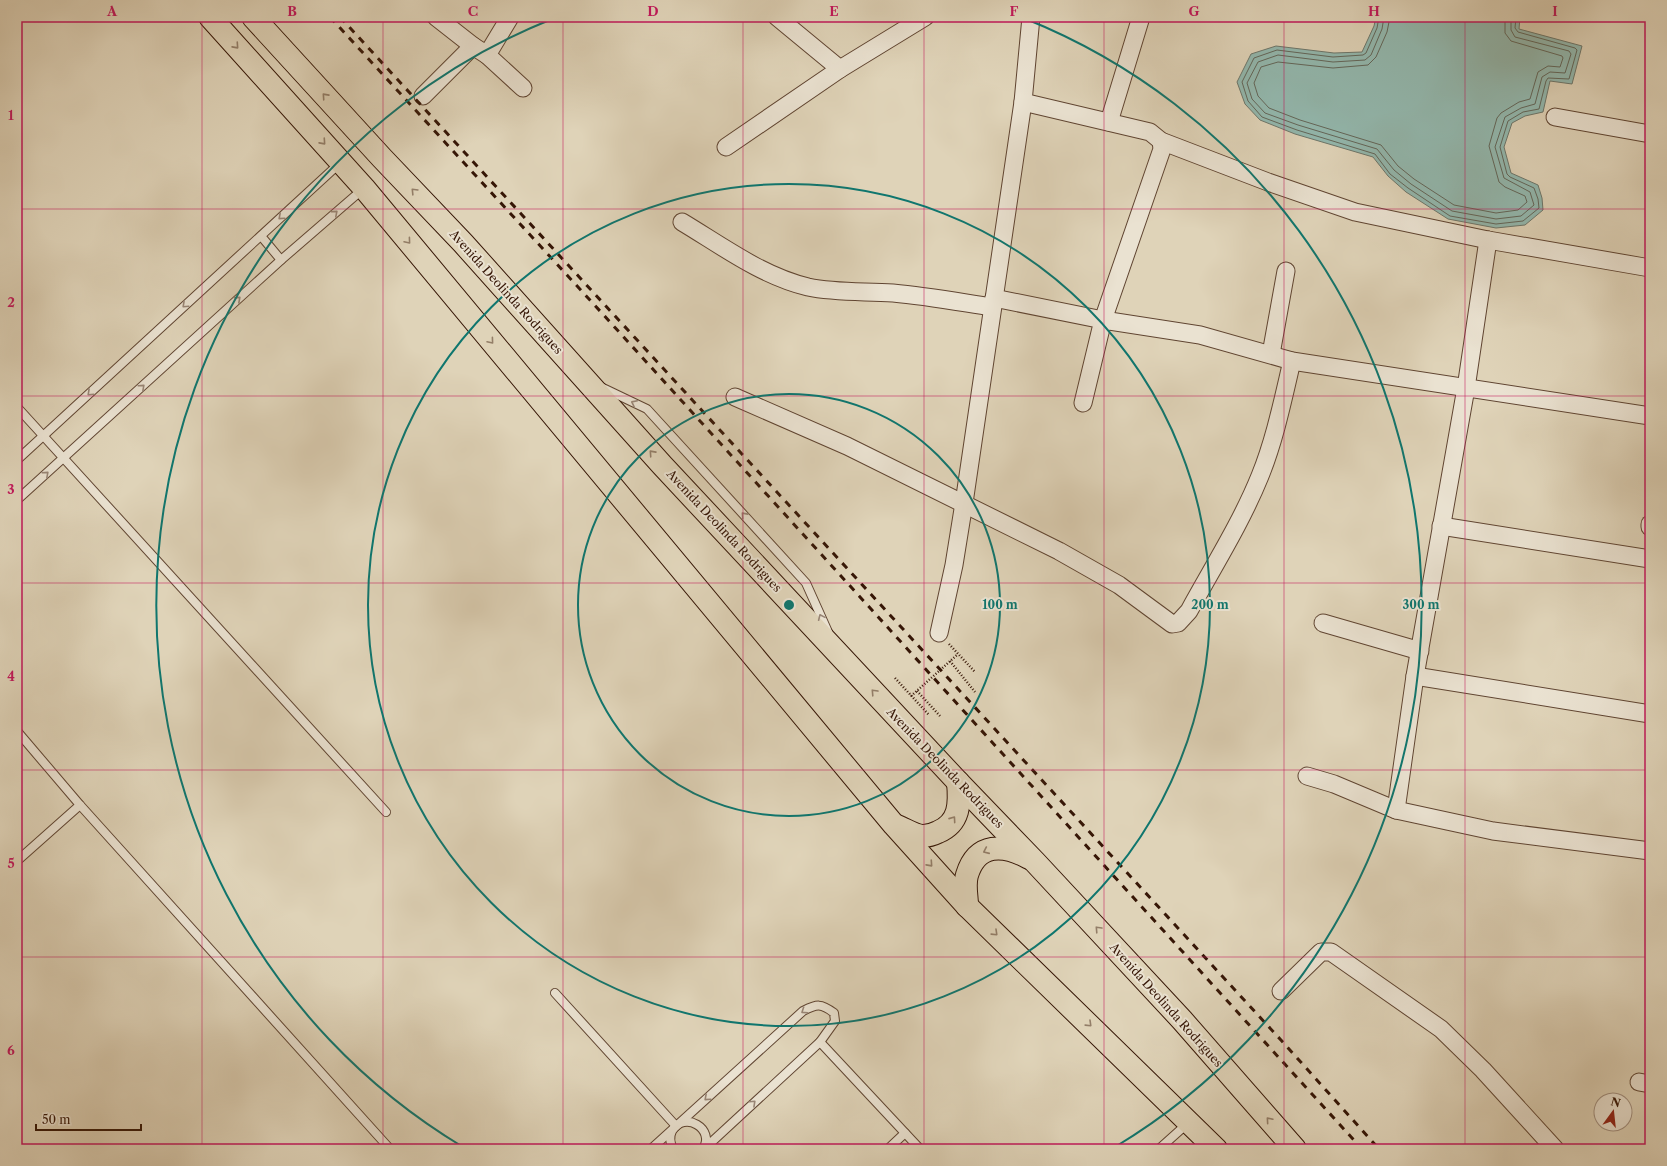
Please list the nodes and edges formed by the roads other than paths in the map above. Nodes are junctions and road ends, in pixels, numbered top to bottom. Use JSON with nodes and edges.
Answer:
{"nodes":[{"id":1,"x":210,"y":17,"type":"edge"},
{"id":2,"x":253,"y":17,"type":"edge"},
{"id":3,"x":436,"y":17,"type":"edge"},
{"id":4,"x":510,"y":17,"type":"edge"},
{"id":5,"x":777,"y":17,"type":"edge"},
{"id":6,"x":925,"y":17,"type":"edge"},
{"id":7,"x":1031,"y":17,"type":"edge"},
{"id":8,"x":1141,"y":17,"type":"edge"},
{"id":9,"x":480,"y":50,"type":"junction"},
{"id":10,"x":840,"y":69,"type":"junction"},
{"id":11,"x":523,"y":88,"type":"dead end"},
{"id":12,"x":423,"y":96,"type":"dead end"},
{"id":13,"x":1023,"y":102,"type":"junction"},
{"id":14,"x":1555,"y":117,"type":"dead end"},
{"id":15,"x":1109,"y":122,"type":"junction"},
{"id":16,"x":1650,"y":134,"type":"edge"},
{"id":17,"x":1161,"y":141,"type":"junction"},
{"id":18,"x":726,"y":147,"type":"dead end"},
{"id":19,"x":341,"y":162,"type":"junction"},
{"id":20,"x":364,"y":188,"type":"junction"},
{"id":21,"x":682,"y":222,"type":"dead end"},
{"id":22,"x":260,"y":236,"type":"junction"},
{"id":23,"x":1488,"y":240,"type":"junction"},
{"id":24,"x":281,"y":260,"type":"junction"},
{"id":25,"x":1650,"y":268,"type":"edge"},
{"id":26,"x":1286,"y":271,"type":"dead end"},
{"id":27,"x":993,"y":302,"type":"junction"},
{"id":28,"x":1103,"y":320,"type":"junction"},
{"id":29,"x":1271,"y":354,"type":"junction"},
{"id":30,"x":1292,"y":361,"type":"junction"},
{"id":31,"x":1466,"y":388,"type":"junction"},
{"id":32,"x":735,"y":398,"type":"dead end"},
{"id":33,"x":1083,"y":403,"type":"dead end"},
{"id":34,"x":17,"y":407,"type":"edge"},
{"id":35,"x":1650,"y":416,"type":"edge"},
{"id":36,"x":44,"y":436,"type":"junction"},
{"id":37,"x":64,"y":458,"type":"junction"},
{"id":38,"x":17,"y":460,"type":"edge"},
{"id":39,"x":17,"y":500,"type":"edge"},
{"id":40,"x":964,"y":503,"type":"junction"},
{"id":41,"x":1442,"y":526,"type":"junction"},
{"id":42,"x":1650,"y":559,"type":"edge"},
{"id":43,"x":1323,"y":623,"type":"dead end"},
{"id":44,"x":939,"y":633,"type":"road end"},
{"id":45,"x":1420,"y":651,"type":"junction"},
{"id":46,"x":1415,"y":676,"type":"junction"},
{"id":47,"x":1650,"y":714,"type":"edge"},
{"id":48,"x":17,"y":731,"type":"edge"},
{"id":49,"x":1308,"y":776,"type":"dead end"},
{"id":50,"x":958,"y":782,"type":"junction"},
{"id":51,"x":80,"y":805,"type":"junction"},
{"id":52,"x":1396,"y":810,"type":"junction"},
{"id":53,"x":386,"y":812,"type":"dead end"},
{"id":54,"x":894,"y":825,"type":"junction"},
{"id":55,"x":1650,"y":851,"type":"edge"},
{"id":56,"x":17,"y":861,"type":"edge"},
{"id":57,"x":1035,"y":862,"type":"junction"},
{"id":58,"x":968,"y":906,"type":"junction"},
{"id":59,"x":1281,"y":991,"type":"dead end"},
{"id":60,"x":555,"y":993,"type":"dead end"},
{"id":61,"x":820,"y":1042,"type":"junction"},
{"id":62,"x":1189,"y":1121,"type":"junction"},
{"id":63,"x":676,"y":1126,"type":"junction"},
{"id":64,"x":905,"y":1133,"type":"junction"},
{"id":65,"x":390,"y":1149,"type":"edge"},
{"id":66,"x":651,"y":1149,"type":"edge"},
{"id":67,"x":673,"y":1149,"type":"edge"},
{"id":68,"x":703,"y":1149,"type":"edge"},
{"id":69,"x":888,"y":1149,"type":"edge"},
{"id":70,"x":920,"y":1149,"type":"edge"},
{"id":71,"x":1159,"y":1149,"type":"edge"},
{"id":72,"x":1216,"y":1149,"type":"edge"},
{"id":73,"x":1295,"y":1149,"type":"edge"},
{"id":74,"x":1555,"y":1149,"type":"edge"}],
"edges":[{"from":1,"to":19,"type":"highway","one_way":true},
{"from":50,"to":2,"type":"highway","name":"Avenida Deolinda Rodrigues","one_way":true},
{"from":3,"to":9,"type":"street"},
{"from":4,"to":9,"type":"street"},
{"from":5,"to":10,"type":"street"},
{"from":6,"to":10,"type":"street"},
{"from":7,"to":13,"type":"street"},
{"from":8,"to":15,"type":"street"},
{"from":9,"to":11,"type":"street"},
{"from":9,"to":12,"type":"street"},
{"from":10,"to":18,"type":"street"},
{"from":13,"to":15,"type":"street"},
{"from":13,"to":27,"type":"street"},
{"from":14,"to":16,"type":"street"},
{"from":15,"to":17,"type":"street"},
{"from":17,"to":23,"type":"street"},
{"from":17,"to":28,"type":"street"},
{"from":19,"to":20,"type":"highway"},
{"from":19,"to":22,"type":"lane","one_way":true},
{"from":24,"to":20,"type":"lane","one_way":true},
{"from":20,"to":54,"type":"highway","one_way":true},
{"from":21,"to":27,"type":"street"},
{"from":22,"to":24,"type":"lane"},
{"from":22,"to":36,"type":"lane","one_way":true},
{"from":23,"to":25,"type":"street"},
{"from":23,"to":31,"type":"street"},
{"from":37,"to":24,"type":"lane","one_way":true},
{"from":26,"to":29,"type":"street"},
{"from":27,"to":28,"type":"street"},
{"from":27,"to":40,"type":"street"},
{"from":28,"to":29,"type":"street"},
{"from":28,"to":33,"type":"street"},
{"from":29,"to":30,"type":"street"},
{"from":30,"to":31,"type":"street"},
{"from":30,"to":40,"type":"street"},
{"from":31,"to":35,"type":"street"},
{"from":31,"to":41,"type":"street"},
{"from":32,"to":40,"type":"street"},
{"from":34,"to":36,"type":"lane"},
{"from":36,"to":37,"type":"lane"},
{"from":36,"to":38,"type":"lane"},
{"from":39,"to":37,"type":"lane","one_way":true},
{"from":37,"to":53,"type":"lane"},
{"from":40,"to":44,"type":"street"},
{"from":41,"to":42,"type":"street"},
{"from":41,"to":45,"type":"street"},
{"from":43,"to":45,"type":"street"},
{"from":45,"to":46,"type":"street"},
{"from":46,"to":47,"type":"street"},
{"from":46,"to":52,"type":"street"},
{"from":48,"to":51,"type":"lane"},
{"from":49,"to":52,"type":"street"},
{"from":54,"to":50,"type":"highway","one_way":true},
{"from":50,"to":57,"type":"highway","name":"Avenida Deolinda Rodrigues"},
{"from":51,"to":56,"type":"lane"},
{"from":51,"to":65,"type":"lane"},
{"from":52,"to":55,"type":"street"},
{"from":54,"to":58,"type":"highway","one_way":true},
{"from":57,"to":58,"type":"highway","one_way":true},
{"from":73,"to":57,"type":"highway","name":"Avenida Deolinda Rodrigues","one_way":true},
{"from":58,"to":62,"type":"highway","one_way":true},
{"from":59,"to":74,"type":"street"},
{"from":60,"to":63,"type":"lane"},
{"from":61,"to":63,"type":"lane","one_way":true},
{"from":61,"to":64,"type":"lane"},
{"from":68,"to":61,"type":"lane","one_way":true},
{"from":62,"to":71,"type":"lane"},
{"from":62,"to":72,"type":"highway"},
{"from":63,"to":66,"type":"lane"},
{"from":63,"to":67,"type":"lane"},
{"from":63,"to":68,"type":"lane"},
{"from":64,"to":69,"type":"lane"},
{"from":64,"to":70,"type":"lane"}]}
